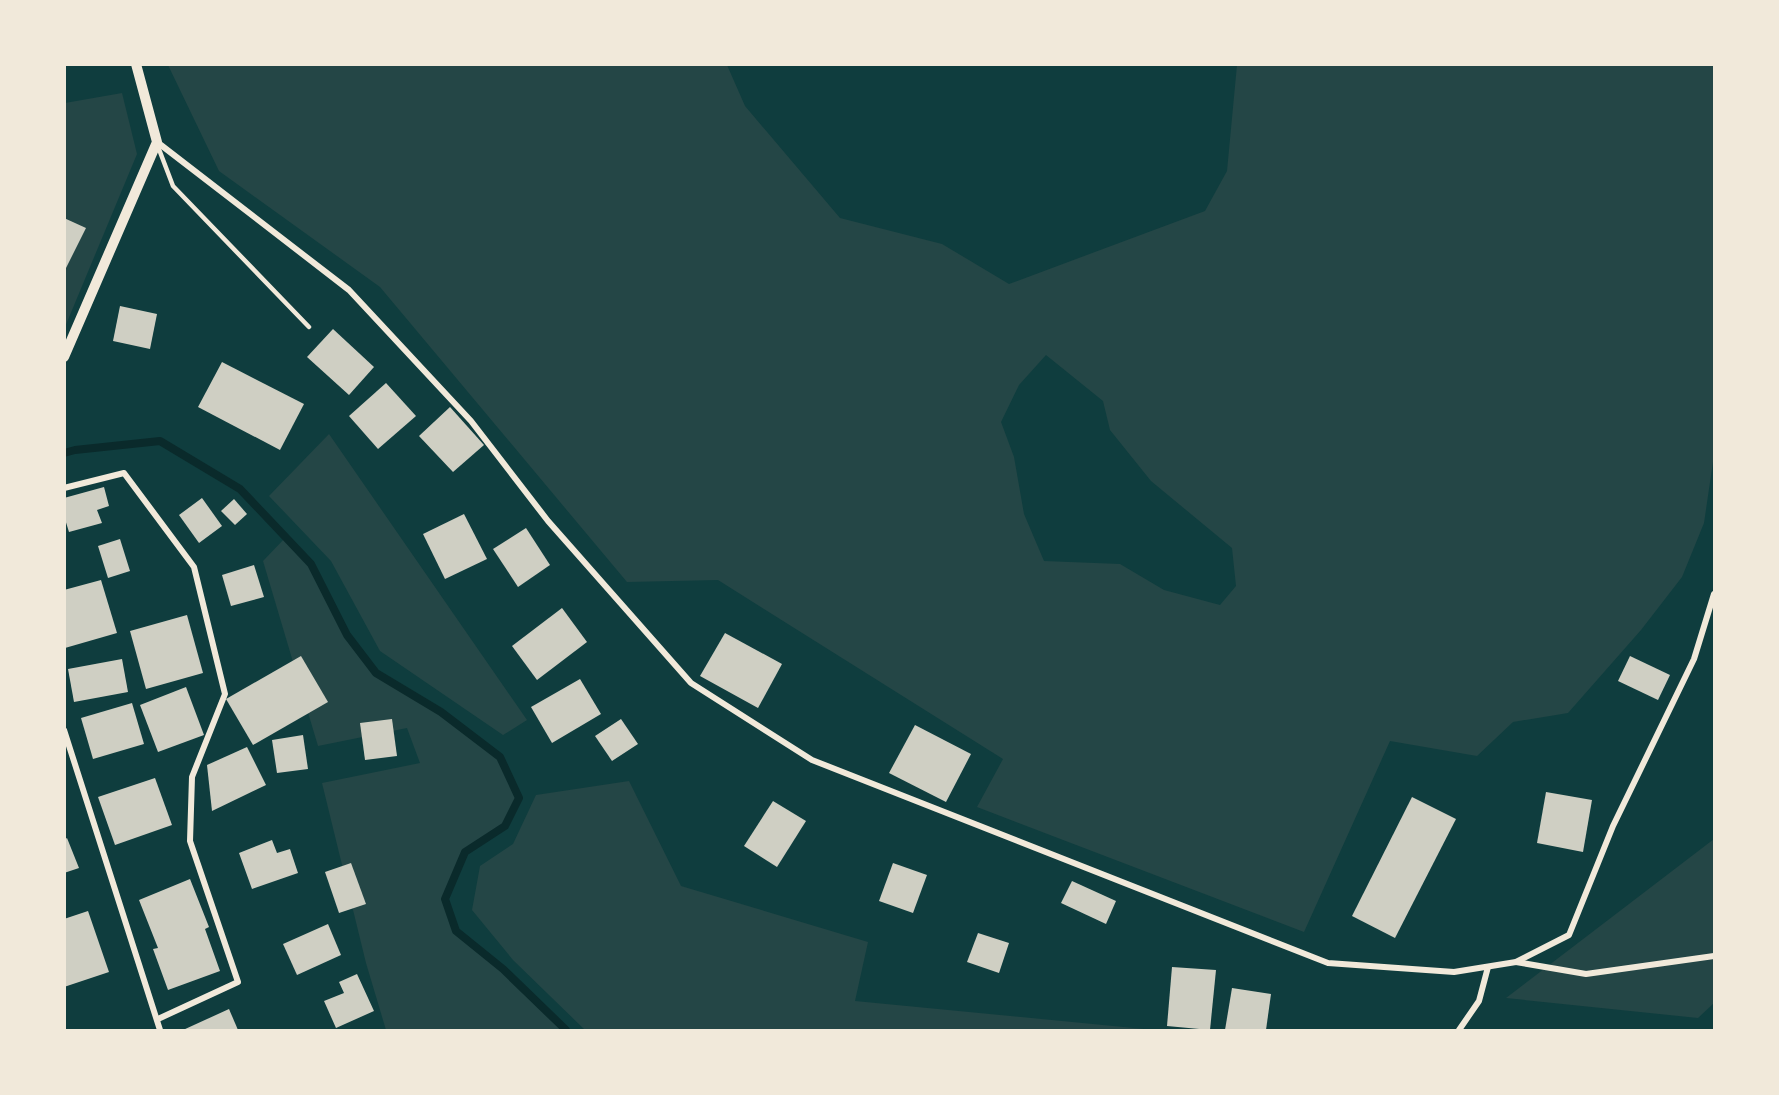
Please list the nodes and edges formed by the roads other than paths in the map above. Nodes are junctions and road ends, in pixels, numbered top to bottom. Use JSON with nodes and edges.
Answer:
{"nodes":[{"id":1,"x":136,"y":64,"type":"edge"},
{"id":2,"x":156,"y":142,"type":"junction"},
{"id":3,"x":309,"y":327,"type":"dead end"},
{"id":4,"x":64,"y":357,"type":"edge"},
{"id":5,"x":64,"y":488,"type":"edge"},
{"id":6,"x":1714,"y":594,"type":"edge"},
{"id":7,"x":64,"y":730,"type":"edge"},
{"id":8,"x":1714,"y":956,"type":"edge"},
{"id":9,"x":1516,"y":962,"type":"junction"},
{"id":10,"x":1488,"y":967,"type":"junction"},
{"id":11,"x":158,"y":1019,"type":"junction"},
{"id":12,"x":160,"y":1030,"type":"edge"},
{"id":13,"x":1459,"y":1030,"type":"edge"}],
"edges":[{"from":1,"to":2,"type":"street"},
{"from":2,"to":3,"type":"lane"},
{"from":2,"to":4,"type":"street"},
{"from":2,"to":10,"type":"street"},
{"from":5,"to":11,"type":"street"},
{"from":6,"to":9,"type":"street"},
{"from":7,"to":11,"type":"street"},
{"from":8,"to":9,"type":"street"},
{"from":9,"to":10,"type":"street"},
{"from":10,"to":13,"type":"street"},
{"from":11,"to":12,"type":"street"}]}
